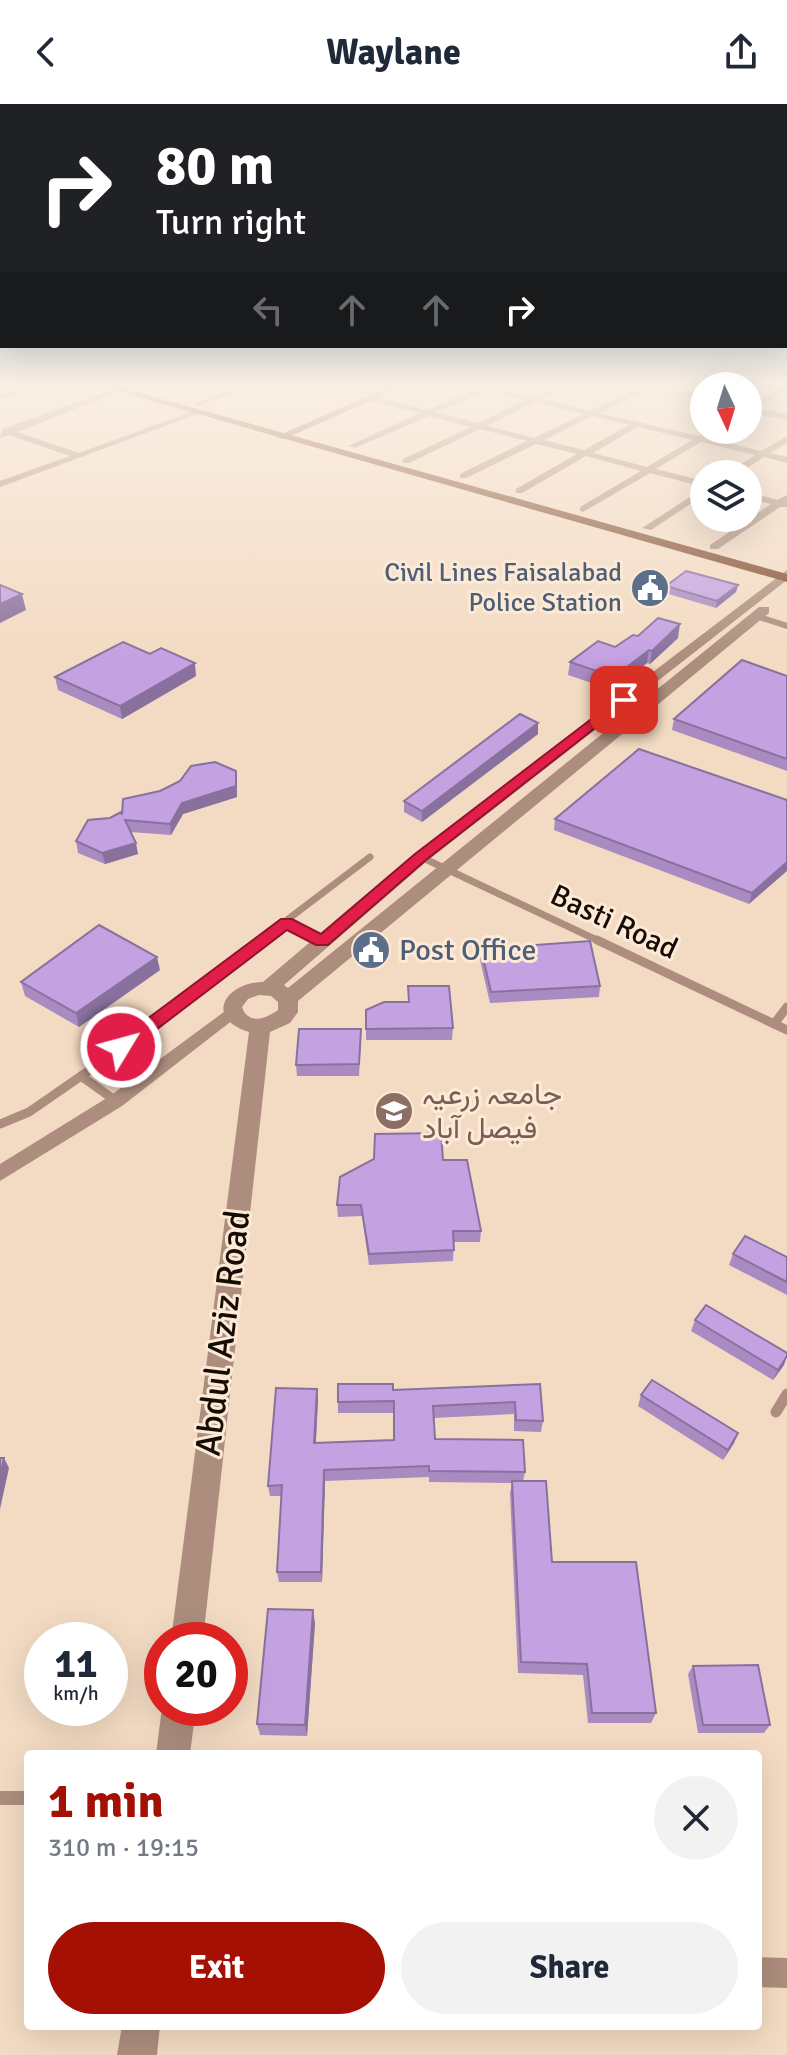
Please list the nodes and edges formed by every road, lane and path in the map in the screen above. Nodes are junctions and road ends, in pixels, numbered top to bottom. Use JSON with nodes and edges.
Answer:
{"nodes":[{"id":1,"x":26,"y":474,"type":"edge"},
{"id":2,"x":424,"y":474,"type":"edge"},
{"id":3,"x":456,"y":474,"type":"edge"},
{"id":4,"x":467,"y":474,"type":"edge"},
{"id":5,"x":548,"y":474,"type":"edge"},
{"id":6,"x":638,"y":474,"type":"edge"},
{"id":7,"x":666,"y":474,"type":"edge"},
{"id":8,"x":463,"y":476,"type":"junction"},
{"id":9,"x":690,"y":480,"type":"edge"},
{"id":10,"x":0,"y":484,"type":"edge"},
{"id":11,"x":519,"y":491,"type":"junction"},
{"id":12,"x":762,"y":498,"type":"edge"},
{"id":13,"x":690,"y":500,"type":"edge"},
{"id":14,"x":784,"y":502,"type":"edge"},
{"id":15,"x":583,"y":509,"type":"junction"},
{"id":16,"x":647,"y":528,"type":"junction"},
{"id":17,"x":714,"y":547,"type":"junction"},
{"id":18,"x":786,"y":578,"type":"edge"},
{"id":19,"x":756,"y":616,"type":"junction"},
{"id":20,"x":787,"y":626,"type":"edge"},
{"id":21,"x":699,"y":642,"type":"junction"},
{"id":22,"x":718,"y":648,"type":"junction"},
{"id":23,"x":574,"y":738,"type":"junction"},
{"id":24,"x":597,"y":747,"type":"junction"},
{"id":25,"x":462,"y":825,"type":"junction"},
{"id":26,"x":487,"y":836,"type":"junction"},
{"id":27,"x":370,"y":857,"type":"dead end"},
{"id":28,"x":421,"y":857,"type":"junction"},
{"id":29,"x":446,"y":869,"type":"junction"},
{"id":30,"x":286,"y":923,"type":"junction"},
{"id":31,"x":322,"y":941,"type":"junction"},
{"id":32,"x":268,"y":988,"type":"junction"},
{"id":33,"x":288,"y":999,"type":"junction"},
{"id":34,"x":787,"y":1007,"type":"edge"},
{"id":35,"x":232,"y":1012,"type":"junction"},
{"id":36,"x":774,"y":1024,"type":"junction"},
{"id":37,"x":260,"y":1026,"type":"junction"},
{"id":38,"x":787,"y":1030,"type":"edge"},
{"id":39,"x":81,"y":1076,"type":"junction"},
{"id":40,"x":116,"y":1101,"type":"junction"},
{"id":41,"x":0,"y":1124,"type":"edge"},
{"id":42,"x":0,"y":1174,"type":"edge"},
{"id":43,"x":787,"y":1394,"type":"edge"},
{"id":44,"x":776,"y":1412,"type":"dead end"},
{"id":45,"x":189,"y":1622,"type":"edge"},
{"id":46,"x":177,"y":1726,"type":"edge"},
{"id":47,"x":174,"y":1750,"type":"edge"},
{"id":48,"x":0,"y":1798,"type":"edge"},
{"id":49,"x":24,"y":1798,"type":"edge"},
{"id":50,"x":762,"y":1972,"type":"edge"},
{"id":51,"x":787,"y":1973,"type":"edge"},
{"id":52,"x":140,"y":2030,"type":"edge"},
{"id":53,"x":137,"y":2055,"type":"edge"}],
"edges":[{"from":1,"to":10,"type":"street"},
{"from":2,"to":18,"type":"main road"},
{"from":3,"to":8,"type":"main road"},
{"from":4,"to":8,"type":"street"},
{"from":5,"to":11,"type":"street"},
{"from":6,"to":15,"type":"street"},
{"from":7,"to":9,"type":"street"},
{"from":8,"to":11,"type":"main road"},
{"from":11,"to":15,"type":"main road"},
{"from":12,"to":14,"type":"street"},
{"from":13,"to":16,"type":"street"},
{"from":14,"to":17,"type":"street"},
{"from":15,"to":16,"type":"main road"},
{"from":16,"to":17,"type":"main road"},
{"from":17,"to":18,"type":"main road"},
{"from":18,"to":19,"type":"street"},
{"from":18,"to":21,"type":"street"},
{"from":19,"to":20,"type":"lane"},
{"from":19,"to":22,"type":"street"},
{"from":21,"to":22,"type":"street"},
{"from":21,"to":23,"type":"street"},
{"from":22,"to":24,"type":"street"},
{"from":23,"to":24,"type":"street"},
{"from":23,"to":25,"type":"street"},
{"from":24,"to":26,"type":"street"},
{"from":25,"to":26,"type":"street"},
{"from":25,"to":28,"type":"street"},
{"from":26,"to":29,"type":"street"},
{"from":27,"to":30,"type":"lane"},
{"from":28,"to":29,"type":"lane","name":"Basti Road"},
{"from":28,"to":31,"type":"street"},
{"from":29,"to":33,"type":"street"},
{"from":29,"to":36,"type":"lane","name":"Basti Road"},
{"from":30,"to":31,"type":"lane"},
{"from":30,"to":39,"type":"lane"},
{"from":31,"to":32,"type":"street"},
{"from":32,"to":33,"type":"street"},
{"from":32,"to":35,"type":"street"},
{"from":33,"to":37,"type":"street"},
{"from":34,"to":36,"type":"lane"},
{"from":35,"to":37,"type":"street"},
{"from":35,"to":40,"type":"street"},
{"from":36,"to":38,"type":"lane","name":"Basti Road"},
{"from":37,"to":45,"type":"street","name":"Abdul Aziz Road"},
{"from":39,"to":40,"type":"lane"},
{"from":39,"to":41,"type":"lane"},
{"from":40,"to":42,"type":"street"},
{"from":43,"to":44,"type":"lane"},
{"from":46,"to":47,"type":"street"},
{"from":48,"to":49,"type":"lane"},
{"from":50,"to":51,"type":"street"},
{"from":52,"to":53,"type":"street"}]}
